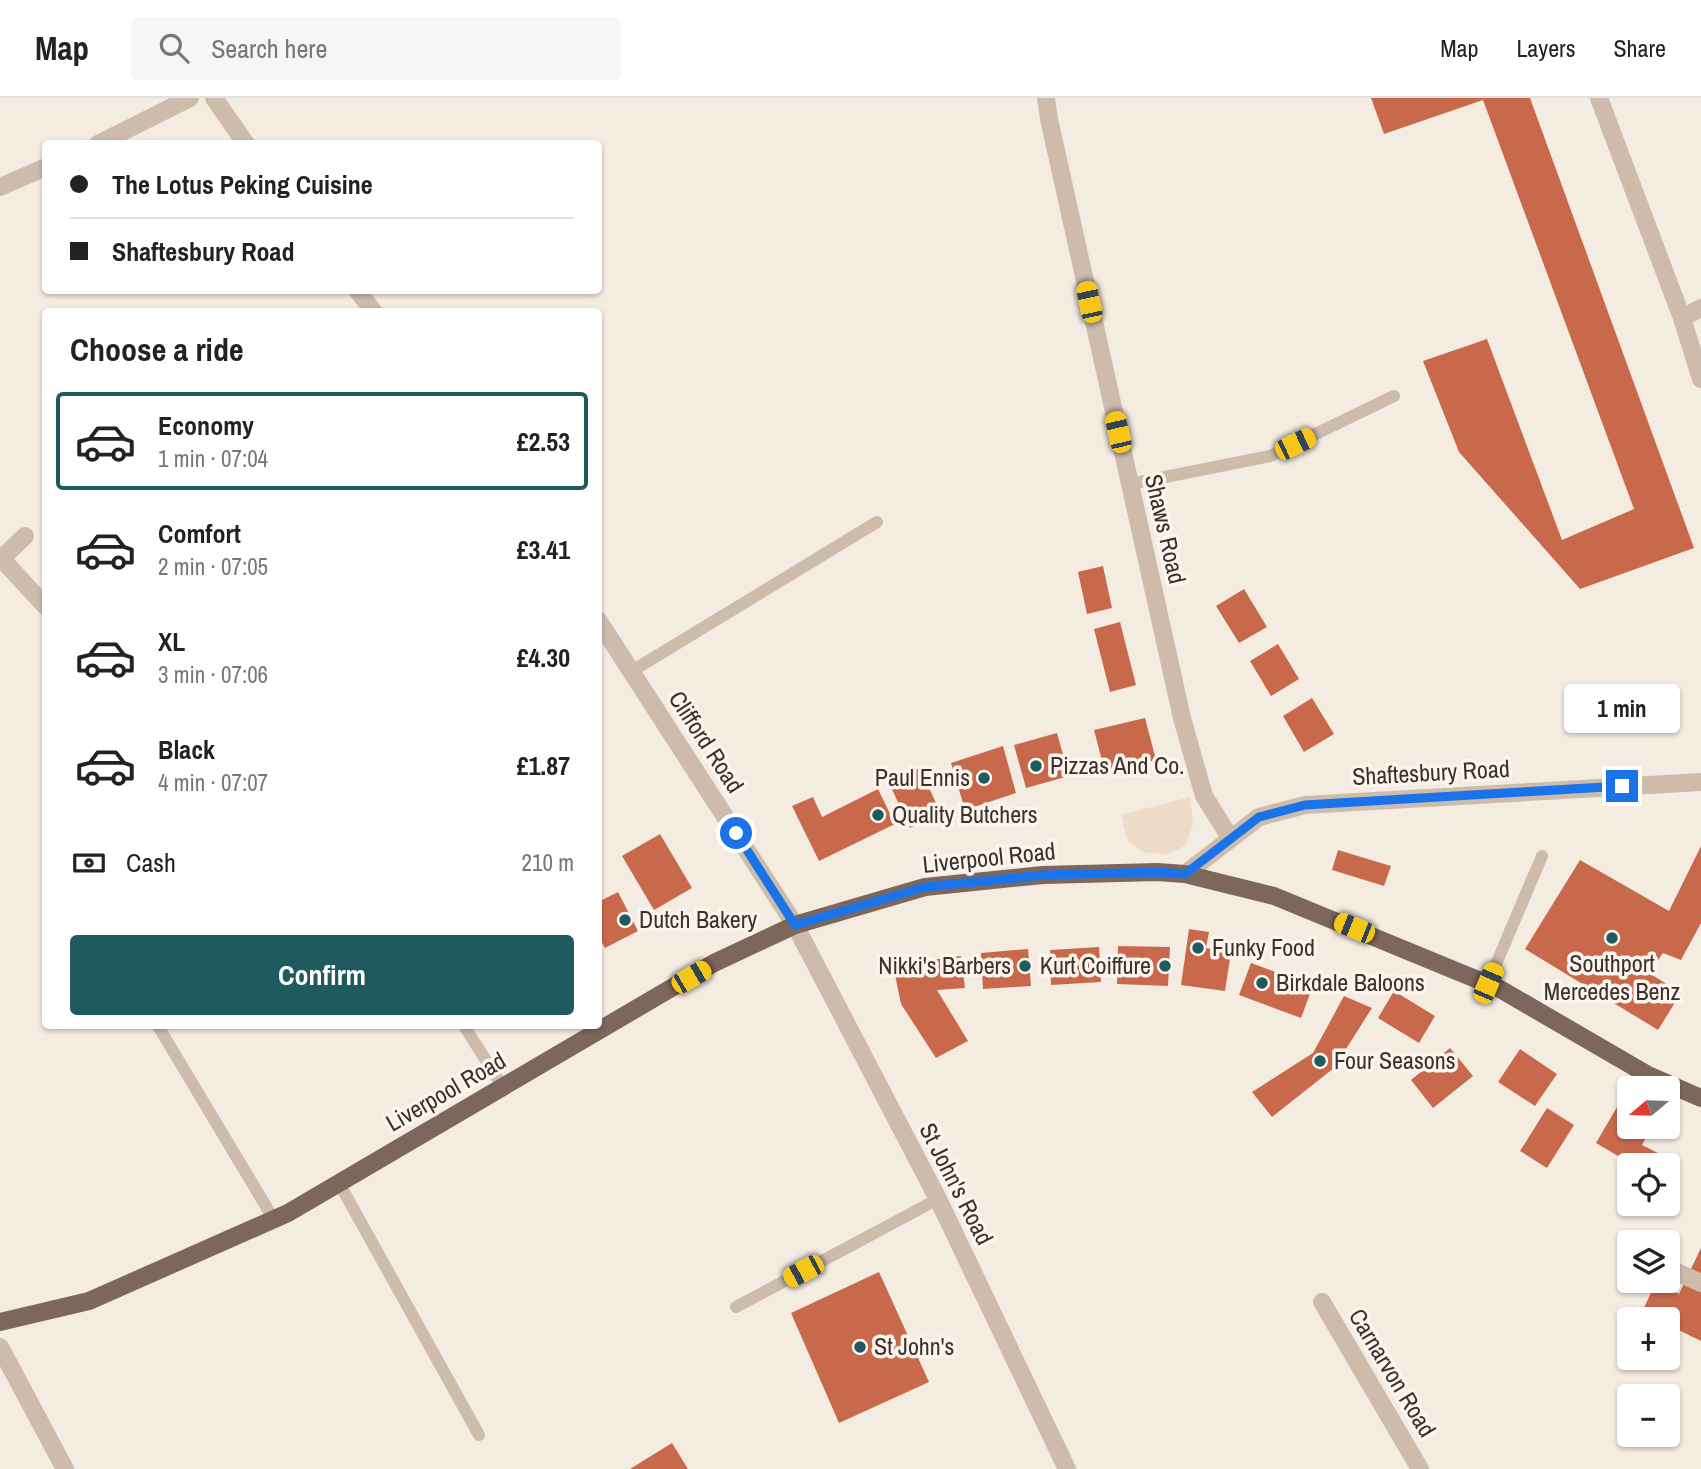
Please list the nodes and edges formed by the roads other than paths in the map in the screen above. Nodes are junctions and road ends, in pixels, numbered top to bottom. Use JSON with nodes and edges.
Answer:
{"nodes":[{"id":1,"x":190,"y":98,"type":"edge"},
{"id":2,"x":214,"y":98,"type":"edge"},
{"id":3,"x":1046,"y":98,"type":"edge"},
{"id":4,"x":1599,"y":98,"type":"edge"},
{"id":5,"x":106,"y":140,"type":"edge"},
{"id":6,"x":243,"y":140,"type":"edge"},
{"id":7,"x":42,"y":169,"type":"edge"},
{"id":8,"x":0,"y":187,"type":"edge"},
{"id":9,"x":360,"y":294,"type":"edge"},
{"id":10,"x":371,"y":308,"type":"edge"},
{"id":11,"x":1701,"y":309,"type":"edge"},
{"id":12,"x":1682,"y":318,"type":"junction"},
{"id":13,"x":1701,"y":379,"type":"edge"},
{"id":14,"x":1394,"y":396,"type":"dead end"},
{"id":15,"x":1130,"y":484,"type":"junction"},
{"id":16,"x":877,"y":522,"type":"dead end"},
{"id":17,"x":25,"y":536,"type":"dead end"},
{"id":18,"x":1,"y":559,"type":"edge"},
{"id":19,"x":42,"y":603,"type":"edge"},
{"id":20,"x":602,"y":626,"type":"edge"},
{"id":21,"x":632,"y":671,"type":"junction"},
{"id":22,"x":1701,"y":782,"type":"edge"},
{"id":23,"x":1231,"y":839,"type":"junction"},
{"id":24,"x":1542,"y":856,"type":"dead end"},
{"id":25,"x":1185,"y":874,"type":"junction"},
{"id":26,"x":795,"y":925,"type":"junction"},
{"id":27,"x":1488,"y":983,"type":"junction"},
{"id":28,"x":160,"y":1029,"type":"edge"},
{"id":29,"x":467,"y":1029,"type":"edge"},
{"id":30,"x":503,"y":1087,"type":"junction"},
{"id":31,"x":1701,"y":1098,"type":"edge"},
{"id":32,"x":339,"y":1183,"type":"junction"},
{"id":33,"x":938,"y":1199,"type":"junction"},
{"id":34,"x":273,"y":1218,"type":"junction"},
{"id":35,"x":1680,"y":1273,"type":"edge"},
{"id":36,"x":1701,"y":1283,"type":"edge"},
{"id":37,"x":1322,"y":1302,"type":"dead end"},
{"id":38,"x":736,"y":1307,"type":"dead end"},
{"id":39,"x":0,"y":1322,"type":"edge"},
{"id":40,"x":0,"y":1347,"type":"edge"},
{"id":41,"x":479,"y":1435,"type":"dead end"},
{"id":42,"x":65,"y":1469,"type":"edge"},
{"id":43,"x":1067,"y":1469,"type":"edge"},
{"id":44,"x":1420,"y":1469,"type":"edge"}],
"edges":[{"from":1,"to":5,"type":"street"},
{"from":2,"to":6,"type":"street"},
{"from":3,"to":15,"type":"street","name":"Shaws Road"},
{"from":4,"to":12,"type":"street"},
{"from":7,"to":8,"type":"street"},
{"from":9,"to":10,"type":"street"},
{"from":11,"to":12,"type":"street"},
{"from":12,"to":13,"type":"street"},
{"from":14,"to":15,"type":"lane"},
{"from":15,"to":23,"type":"street","name":"Shaws Road"},
{"from":16,"to":21,"type":"lane"},
{"from":17,"to":18,"type":"street"},
{"from":18,"to":19,"type":"street"},
{"from":20,"to":21,"type":"street","name":"Clifford Road"},
{"from":21,"to":26,"type":"street","name":"Clifford Road"},
{"from":22,"to":23,"type":"street","name":"Shaftesbury Road"},
{"from":23,"to":25,"type":"street","name":"Shaftesbury Road"},
{"from":24,"to":27,"type":"lane"},
{"from":25,"to":26,"type":"main road","name":"Liverpool Road"},
{"from":25,"to":27,"type":"main road","name":"Liverpool Road"},
{"from":26,"to":30,"type":"main road","name":"Liverpool Road"},
{"from":26,"to":33,"type":"street","name":"St John's Road"},
{"from":27,"to":31,"type":"main road","name":"Liverpool Road"},
{"from":28,"to":34,"type":"lane"},
{"from":29,"to":30,"type":"lane"},
{"from":30,"to":32,"type":"main road","name":"Liverpool Road"},
{"from":32,"to":34,"type":"main road","name":"Liverpool Road"},
{"from":32,"to":41,"type":"lane"},
{"from":33,"to":38,"type":"lane"},
{"from":33,"to":43,"type":"street","name":"St John's Road"},
{"from":34,"to":39,"type":"main road","name":"Liverpool Road"},
{"from":35,"to":36,"type":"street"},
{"from":37,"to":44,"type":"street","name":"Carnarvon Road"},
{"from":40,"to":42,"type":"street"}]}
